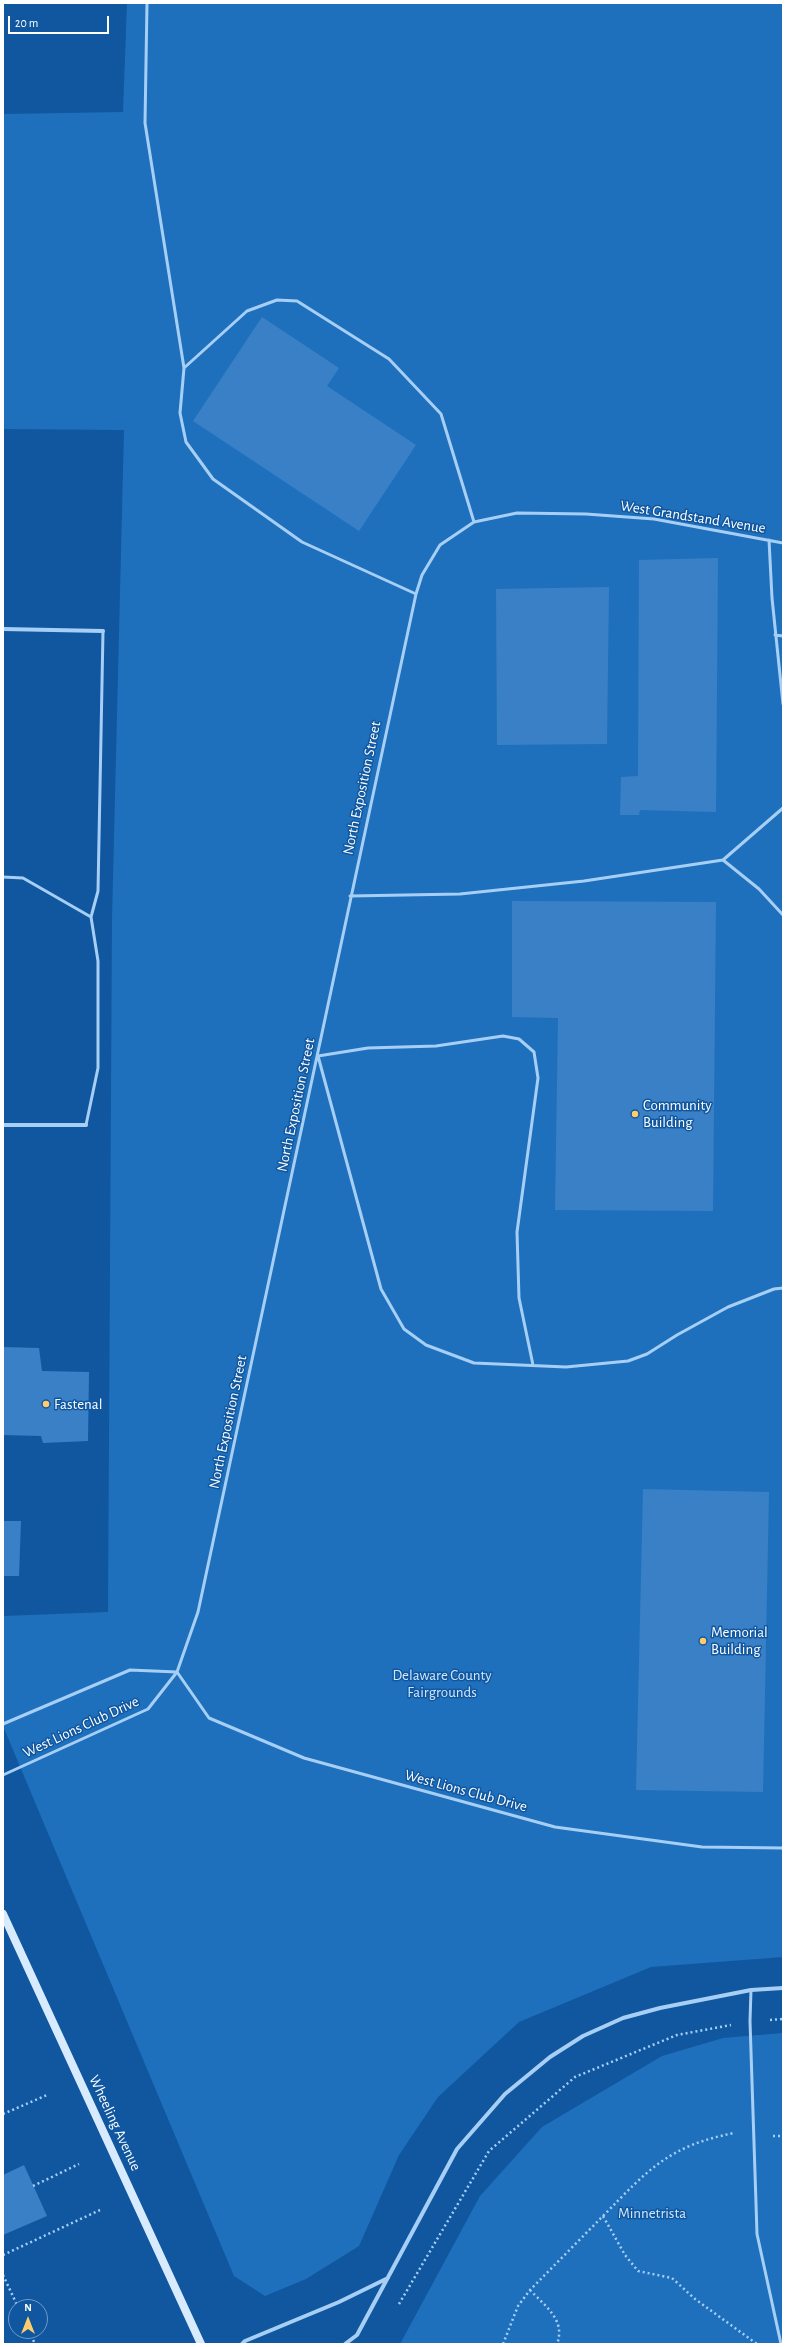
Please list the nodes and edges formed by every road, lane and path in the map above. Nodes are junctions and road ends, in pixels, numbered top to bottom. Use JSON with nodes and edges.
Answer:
{"nodes":[{"id":1,"x":147,"y":3,"type":"edge"},
{"id":2,"x":184,"y":368,"type":"junction"},
{"id":3,"x":474,"y":522,"type":"junction"},
{"id":4,"x":769,"y":540,"type":"junction"},
{"id":5,"x":783,"y":542,"type":"edge"},
{"id":6,"x":440,"y":545,"type":"joint"},
{"id":7,"x":416,"y":594,"type":"junction"},
{"id":8,"x":3,"y":629,"type":"edge"},
{"id":9,"x":103,"y":631,"type":"joint"},
{"id":10,"x":776,"y":635,"type":"junction"},
{"id":11,"x":783,"y":636,"type":"edge"},
{"id":12,"x":783,"y":704,"type":"edge"},
{"id":13,"x":783,"y":808,"type":"edge"},
{"id":14,"x":723,"y":860,"type":"junction"},
{"id":15,"x":3,"y":877,"type":"edge"},
{"id":16,"x":350,"y":896,"type":"junction"},
{"id":17,"x":783,"y":915,"type":"edge"},
{"id":18,"x":91,"y":917,"type":"junction"},
{"id":19,"x":318,"y":1056,"type":"junction"},
{"id":20,"x":3,"y":1125,"type":"edge"},
{"id":21,"x":86,"y":1125,"type":"joint"},
{"id":22,"x":783,"y":1288,"type":"edge"},
{"id":23,"x":533,"y":1365,"type":"junction"},
{"id":24,"x":177,"y":1672,"type":"junction"},
{"id":25,"x":3,"y":1724,"type":"edge"},
{"id":26,"x":3,"y":1775,"type":"edge"},
{"id":27,"x":783,"y":1848,"type":"edge"},
{"id":28,"x":3,"y":1914,"type":"edge"},
{"id":29,"x":783,"y":1988,"type":"edge"},
{"id":30,"x":751,"y":1990,"type":"junction"},
{"id":31,"x":783,"y":2019,"type":"edge"},
{"id":32,"x":750,"y":2021,"type":"junction"},
{"id":33,"x":47,"y":2095,"type":"dead end"},
{"id":34,"x":3,"y":2114,"type":"edge"},
{"id":35,"x":753,"y":2133,"type":"junction"},
{"id":36,"x":783,"y":2136,"type":"edge"},
{"id":37,"x":79,"y":2164,"type":"dead end"},
{"id":38,"x":33,"y":2186,"type":"dead end"},
{"id":39,"x":100,"y":2210,"type":"dead end"},
{"id":40,"x":603,"y":2216,"type":"junction"},
{"id":41,"x":3,"y":2256,"type":"edge"},
{"id":42,"x":3,"y":2275,"type":"edge"},
{"id":43,"x":388,"y":2278,"type":"junction"},
{"id":44,"x":530,"y":2290,"type":"junction"},
{"id":45,"x":14,"y":2299,"type":"edge"},
{"id":46,"x":396,"y":2310,"type":"dead end"},
{"id":47,"x":201,"y":2344,"type":"edge"},
{"id":48,"x":242,"y":2344,"type":"edge"},
{"id":49,"x":345,"y":2344,"type":"edge"},
{"id":50,"x":503,"y":2344,"type":"edge"},
{"id":51,"x":557,"y":2344,"type":"edge"},
{"id":52,"x":757,"y":2344,"type":"edge"},
{"id":53,"x":781,"y":2344,"type":"edge"}],
"edges":[{"from":1,"to":2,"type":"lane"},
{"from":2,"to":3,"type":"lane"},
{"from":2,"to":7,"type":"lane"},
{"from":3,"to":4,"type":"lane","name":"West Grandstand Avenue"},
{"from":3,"to":6,"type":"lane","name":"West Grandstand Avenue"},
{"from":4,"to":5,"type":"lane","name":"West Grandstand Avenue"},
{"from":4,"to":10,"type":"lane"},
{"from":6,"to":7,"type":"lane","name":"North Exposition Street"},
{"from":7,"to":16,"type":"lane","name":"North Exposition Street"},
{"from":8,"to":9,"type":"street"},
{"from":9,"to":18,"type":"lane"},
{"from":10,"to":11,"type":"lane"},
{"from":10,"to":12,"type":"lane"},
{"from":13,"to":14,"type":"lane"},
{"from":14,"to":16,"type":"lane"},
{"from":14,"to":17,"type":"lane"},
{"from":15,"to":18,"type":"lane"},
{"from":16,"to":19,"type":"lane","name":"North Exposition Street"},
{"from":18,"to":21,"type":"lane"},
{"from":19,"to":23,"type":"lane"},
{"from":19,"to":23,"type":"lane"},
{"from":19,"to":24,"type":"lane","name":"North Exposition Street"},
{"from":20,"to":21,"type":"street"},
{"from":22,"to":23,"type":"lane"},
{"from":24,"to":25,"type":"lane","name":"West Lions Club Drive"},
{"from":24,"to":26,"type":"lane","name":"West Lions Club Drive"},
{"from":24,"to":27,"type":"lane","name":"West Lions Club Drive"},
{"from":28,"to":47,"type":"main road","name":"Wheeling Avenue"},
{"from":29,"to":30,"type":"street"},
{"from":30,"to":32,"type":"lane"},
{"from":30,"to":43,"type":"street"},
{"from":31,"to":32,"type":"path"},
{"from":32,"to":35,"type":"lane"},
{"from":32,"to":46,"type":"path"},
{"from":33,"to":34,"type":"path"},
{"from":35,"to":36,"type":"path"},
{"from":35,"to":40,"type":"path"},
{"from":35,"to":53,"type":"lane"},
{"from":37,"to":38,"type":"path"},
{"from":39,"to":41,"type":"path"},
{"from":40,"to":44,"type":"path"},
{"from":40,"to":52,"type":"path"},
{"from":42,"to":45,"type":"path"},
{"from":43,"to":48,"type":"street"},
{"from":43,"to":49,"type":"street"},
{"from":44,"to":50,"type":"path"},
{"from":44,"to":51,"type":"path"}]}
